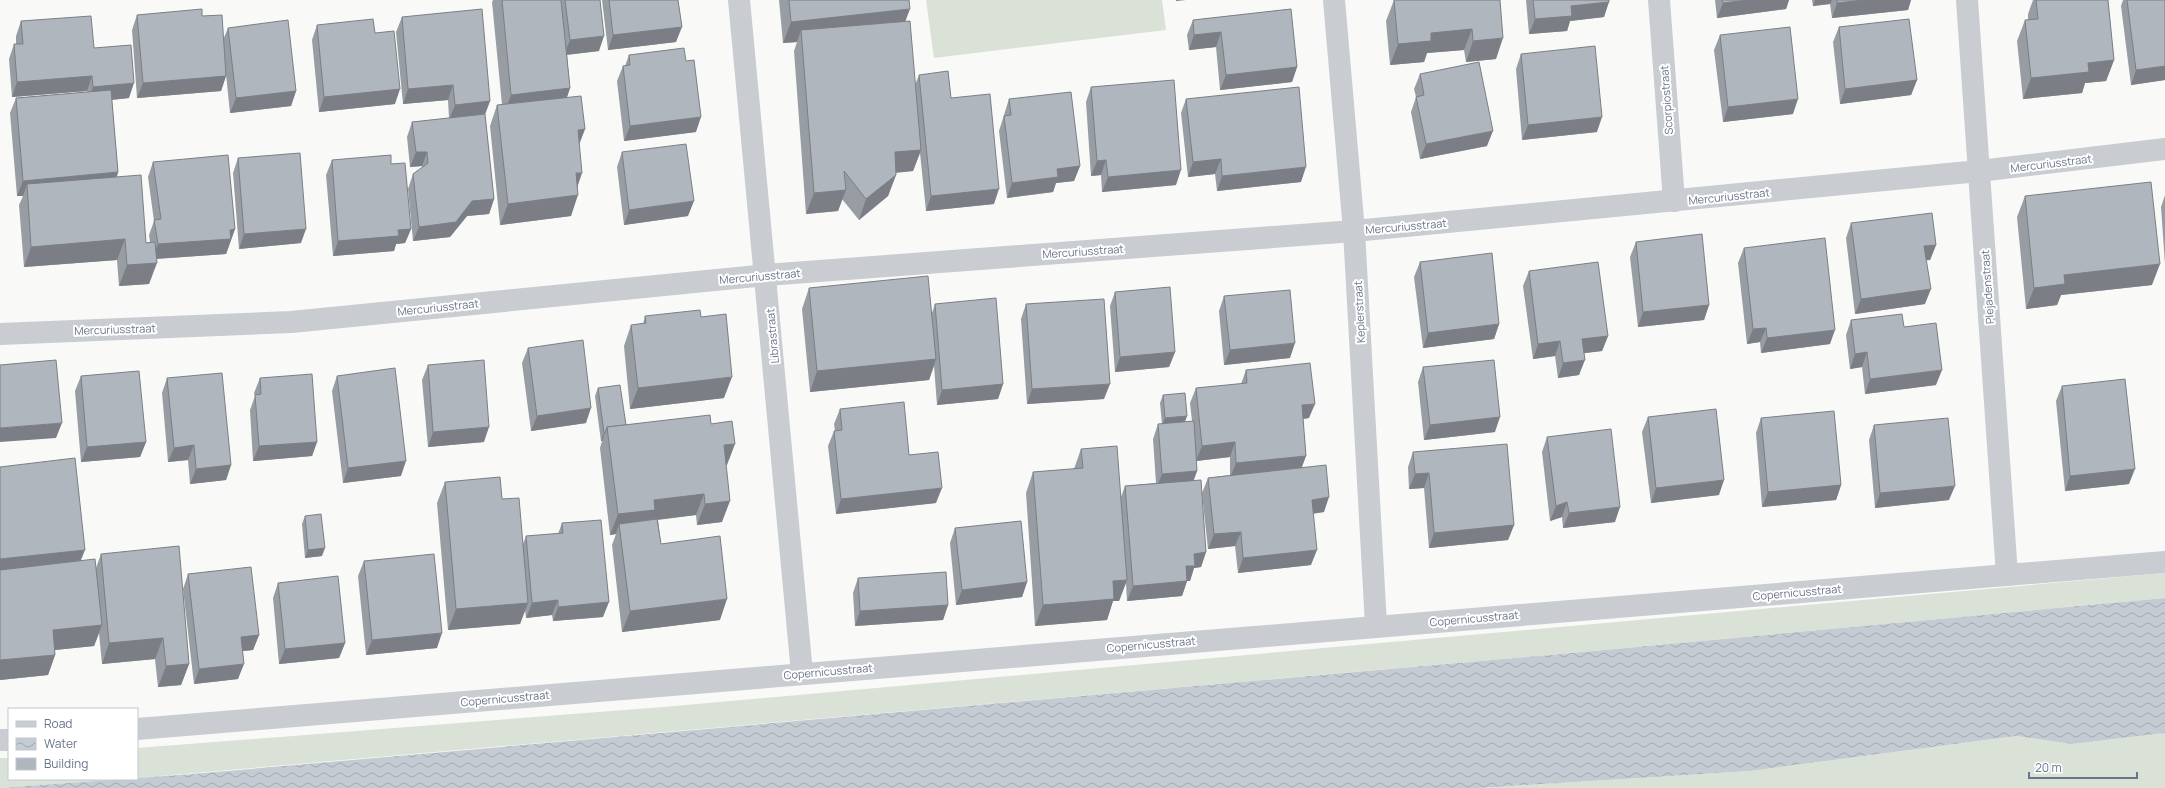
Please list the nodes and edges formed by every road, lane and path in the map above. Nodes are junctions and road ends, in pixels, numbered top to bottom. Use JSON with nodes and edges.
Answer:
{"nodes":[{"id":1,"x":739,"y":0,"type":"edge"},
{"id":2,"x":1334,"y":0,"type":"edge"},
{"id":3,"x":1658,"y":0,"type":"edge"},
{"id":4,"x":1967,"y":0,"type":"edge"},
{"id":5,"x":2165,"y":149,"type":"edge"},
{"id":6,"x":1979,"y":171,"type":"junction"},
{"id":7,"x":1674,"y":201,"type":"junction"},
{"id":8,"x":1354,"y":231,"type":"junction"},
{"id":9,"x":766,"y":275,"type":"junction"},
{"id":10,"x":0,"y":334,"type":"edge"},
{"id":11,"x":2165,"y":562,"type":"edge"},
{"id":12,"x":2007,"y":575,"type":"junction"},
{"id":13,"x":1376,"y":625,"type":"junction"},
{"id":14,"x":802,"y":673,"type":"junction"},
{"id":15,"x":138,"y":729,"type":"edge"}],
"edges":[{"from":1,"to":9,"type":"street","name":"Librastraat"},
{"from":2,"to":8,"type":"street","name":"Keplerstraat"},
{"from":3,"to":7,"type":"street","name":"Scorpiostraat"},
{"from":4,"to":6,"type":"street","name":"Plejadenstraat"},
{"from":5,"to":6,"type":"street","name":"Mercuriusstraat"},
{"from":6,"to":7,"type":"street","name":"Mercuriusstraat"},
{"from":6,"to":12,"type":"street","name":"Plejadenstraat"},
{"from":7,"to":8,"type":"street","name":"Mercuriusstraat"},
{"from":8,"to":9,"type":"street","name":"Mercuriusstraat"},
{"from":8,"to":13,"type":"street","name":"Keplerstraat"},
{"from":9,"to":10,"type":"street","name":"Mercuriusstraat"},
{"from":9,"to":14,"type":"street","name":"Librastraat"},
{"from":11,"to":12,"type":"street","name":"Copernicusstraat"},
{"from":12,"to":13,"type":"street","name":"Copernicusstraat"},
{"from":13,"to":14,"type":"street","name":"Copernicusstraat"},
{"from":14,"to":15,"type":"street","name":"Copernicusstraat"}]}
